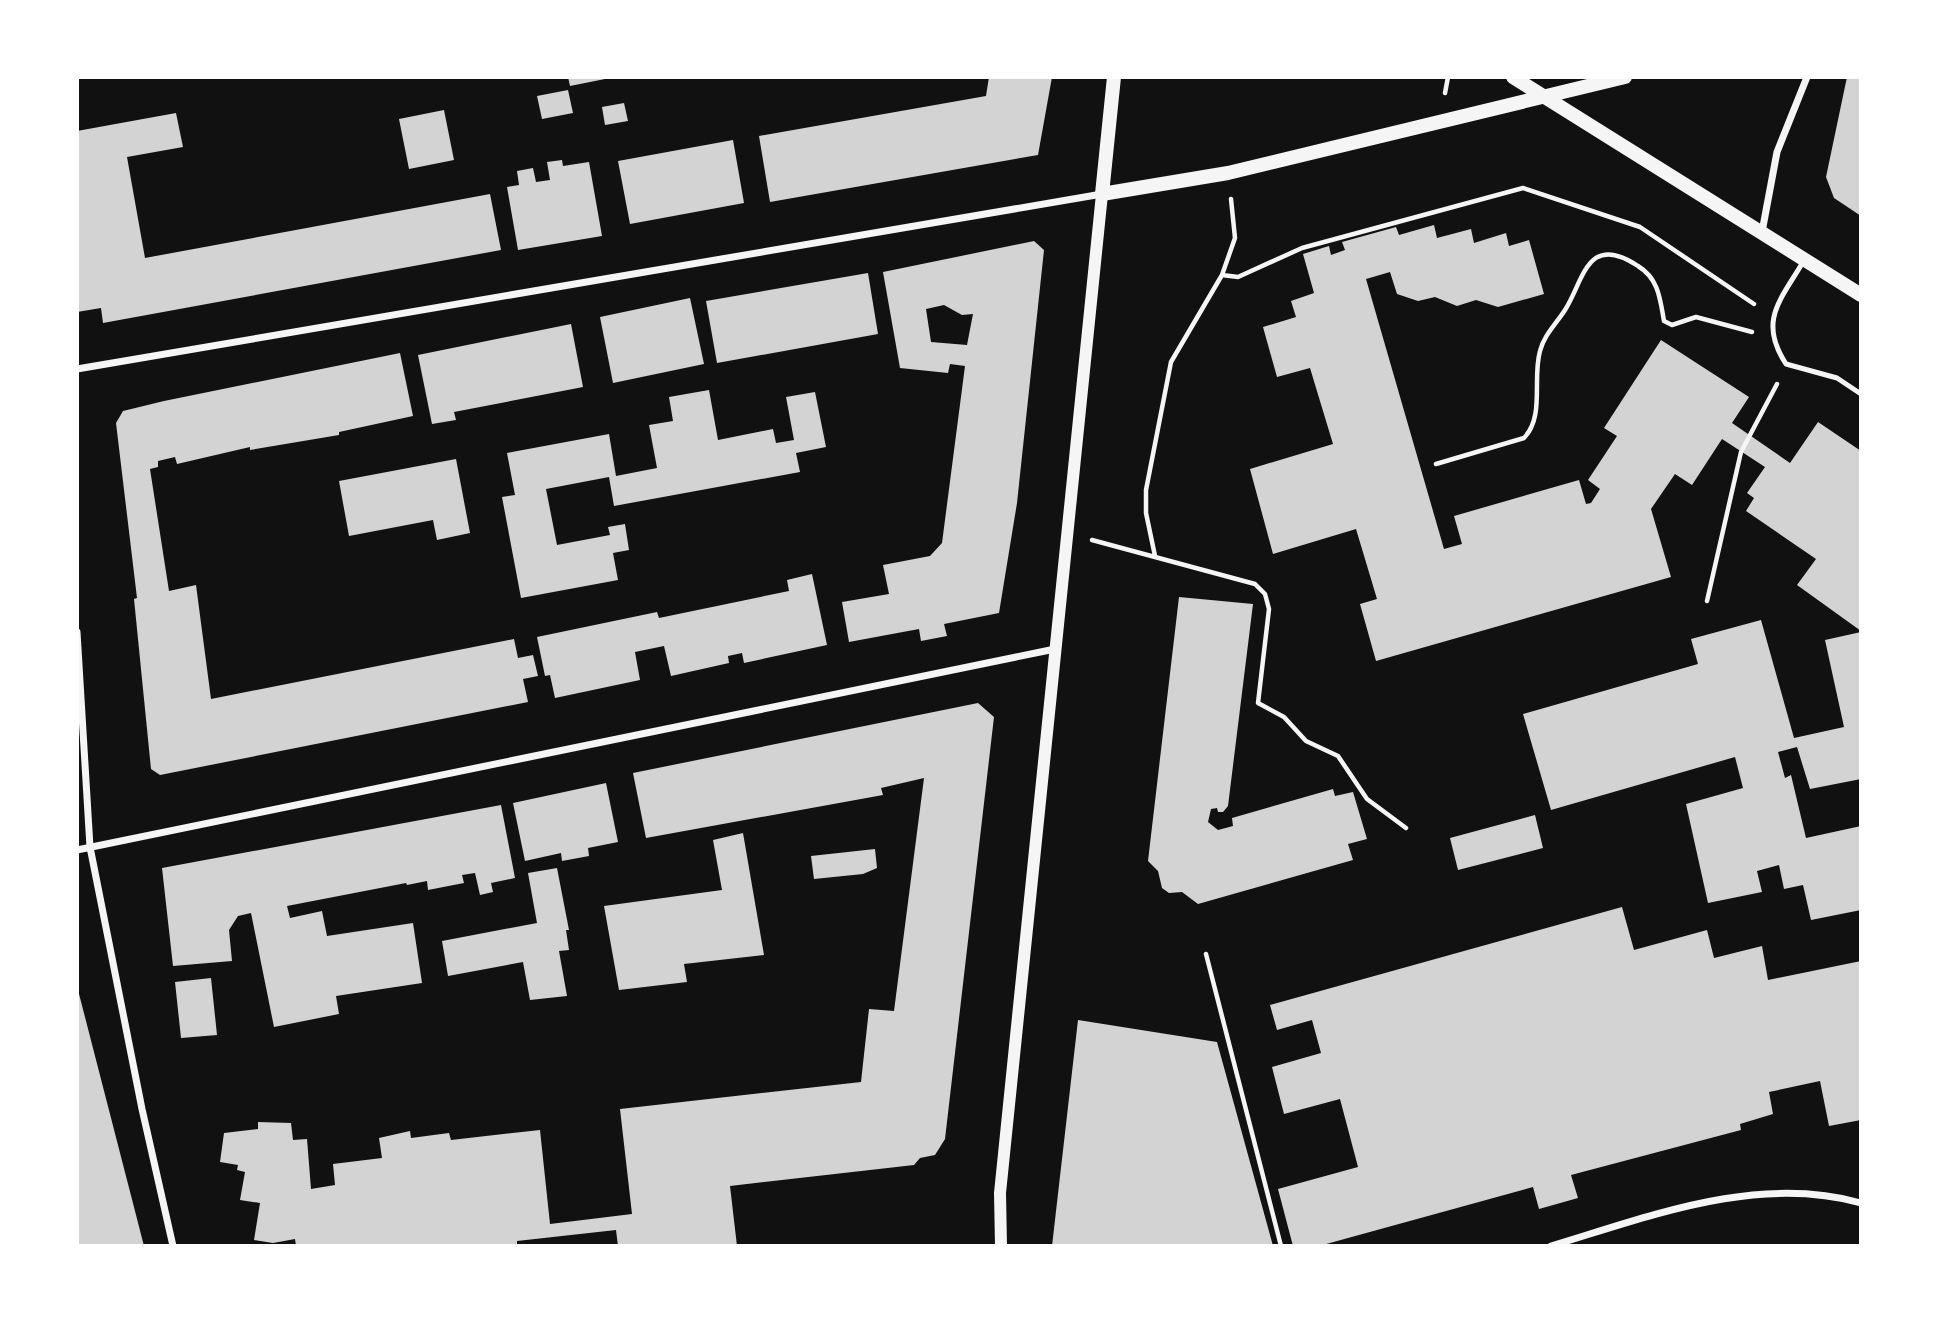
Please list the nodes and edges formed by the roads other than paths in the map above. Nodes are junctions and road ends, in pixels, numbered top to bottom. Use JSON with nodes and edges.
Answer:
{"nodes":[{"id":1,"x":1114,"y":77,"type":"edge"},
{"id":2,"x":1513,"y":77,"type":"edge"},
{"id":3,"x":1625,"y":77,"type":"edge"},
{"id":4,"x":1807,"y":77,"type":"edge"},
{"id":5,"x":1542,"y":95,"type":"junction"},
{"id":6,"x":1102,"y":194,"type":"junction"},
{"id":7,"x":1762,"y":233,"type":"junction"},
{"id":8,"x":1804,"y":259,"type":"junction"},
{"id":9,"x":1861,"y":295,"type":"edge"},
{"id":10,"x":77,"y":369,"type":"edge"},
{"id":11,"x":1861,"y":394,"type":"edge"},
{"id":12,"x":77,"y":632,"type":"edge"},
{"id":13,"x":1055,"y":649,"type":"junction"},
{"id":14,"x":90,"y":847,"type":"junction"},
{"id":15,"x":77,"y":850,"type":"edge"},
{"id":16,"x":1861,"y":1203,"type":"edge"},
{"id":17,"x":173,"y":1246,"type":"edge"},
{"id":18,"x":1002,"y":1246,"type":"edge"},
{"id":19,"x":1551,"y":1246,"type":"edge"}],
"edges":[{"from":1,"to":6,"type":"main road"},
{"from":2,"to":5,"type":"main road"},
{"from":3,"to":5,"type":"main road"},
{"from":4,"to":7,"type":"street"},
{"from":5,"to":6,"type":"main road"},
{"from":5,"to":7,"type":"main road"},
{"from":6,"to":10,"type":"street"},
{"from":6,"to":13,"type":"street"},
{"from":7,"to":8,"type":"main road"},
{"from":8,"to":9,"type":"main road"},
{"from":8,"to":11,"type":"lane"},
{"from":12,"to":14,"type":"street"},
{"from":13,"to":14,"type":"street"},
{"from":13,"to":18,"type":"street"},
{"from":14,"to":15,"type":"street"},
{"from":14,"to":17,"type":"street"},
{"from":16,"to":19,"type":"street"}]}
